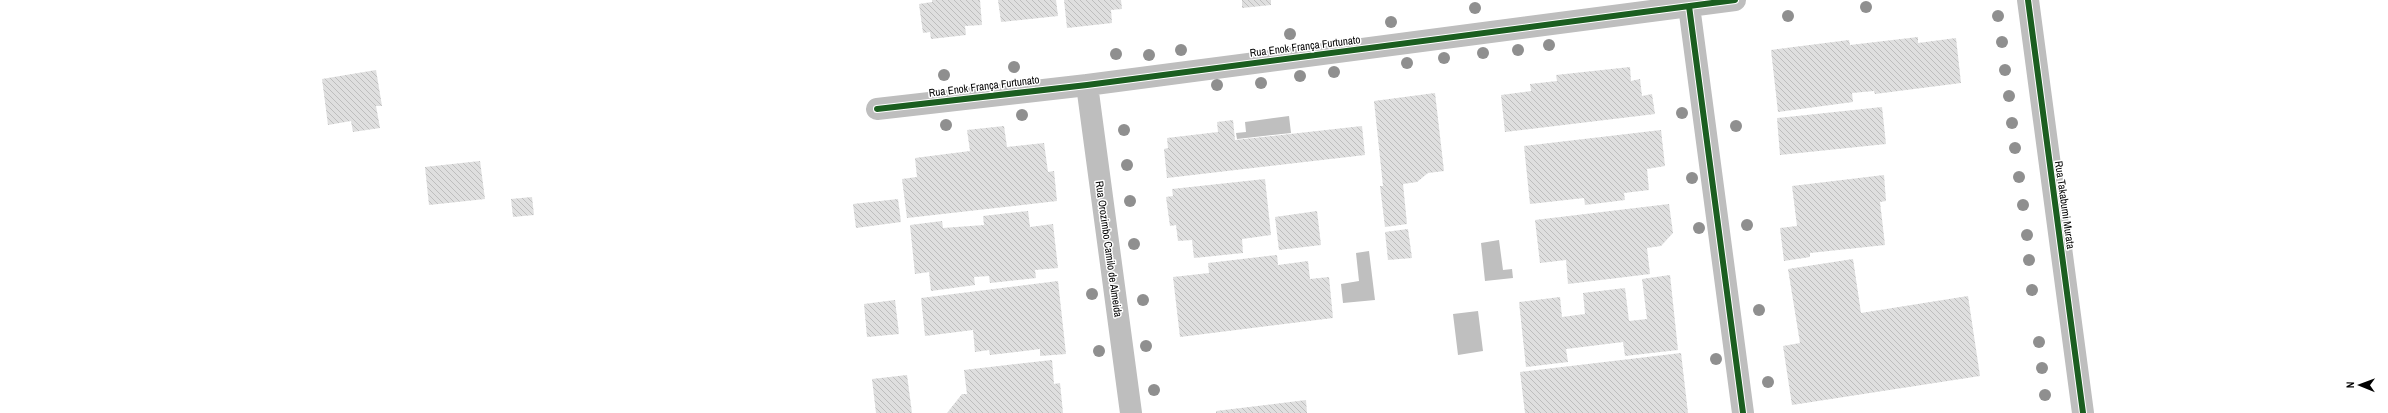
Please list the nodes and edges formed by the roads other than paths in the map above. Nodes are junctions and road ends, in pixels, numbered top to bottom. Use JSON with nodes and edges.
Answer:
{"nodes":[{"id":1,"x":1735,"y":0,"type":"edge"},
{"id":2,"x":2028,"y":0,"type":"edge"},
{"id":3,"x":1689,"y":6,"type":"junction"},
{"id":4,"x":1086,"y":84,"type":"junction"},
{"id":5,"x":877,"y":109,"type":"dead end"},
{"id":6,"x":1131,"y":413,"type":"edge"},
{"id":7,"x":1743,"y":413,"type":"edge"},
{"id":8,"x":2083,"y":413,"type":"edge"}],
"edges":[{"from":1,"to":3,"type":"street","name":"Rua Enok França Furtunato"},
{"from":2,"to":8,"type":"street","name":"Rua Takabumi Murata"},
{"from":3,"to":4,"type":"street","name":"Rua Enok França Furtunato"},
{"from":3,"to":7,"type":"street"},
{"from":4,"to":5,"type":"street","name":"Rua Enok França Furtunato"},
{"from":4,"to":6,"type":"street","name":"Rua Orozimbo Camilo de Almeida"}]}
